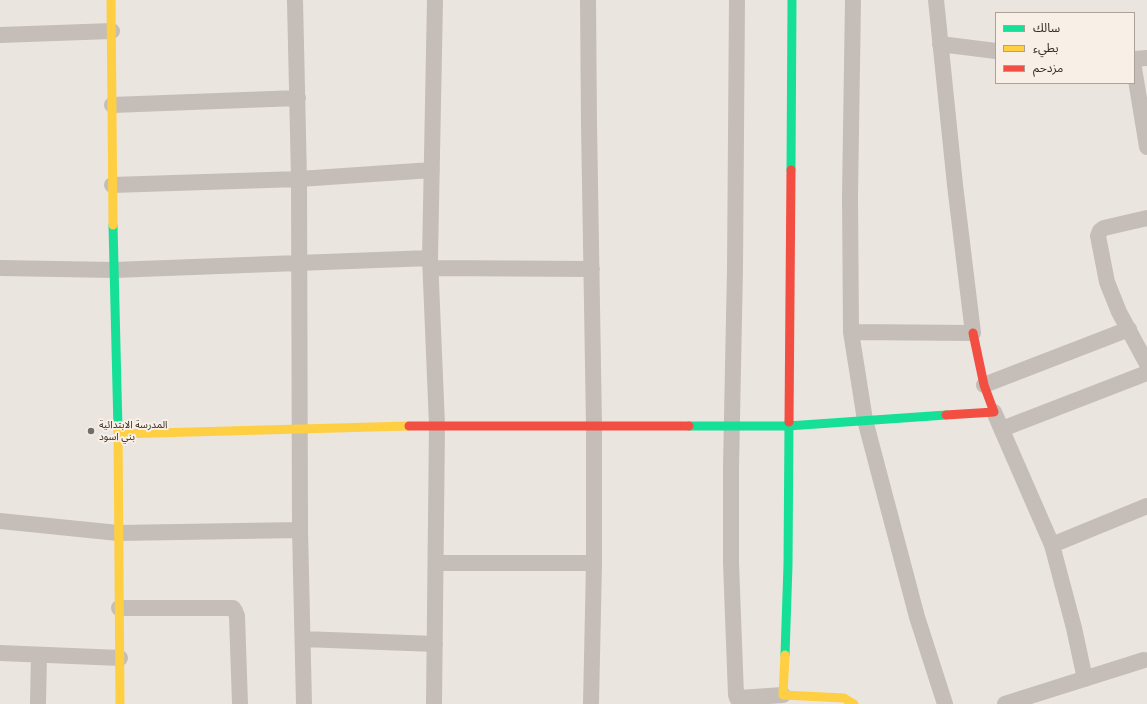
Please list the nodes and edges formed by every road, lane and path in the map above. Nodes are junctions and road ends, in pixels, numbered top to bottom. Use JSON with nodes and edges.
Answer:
{"nodes":[{"id":1,"x":111,"y":0,"type":"edge"},
{"id":2,"x":295,"y":0,"type":"edge"},
{"id":3,"x":435,"y":0,"type":"edge"},
{"id":4,"x":588,"y":0,"type":"edge"},
{"id":5,"x":737,"y":0,"type":"edge"},
{"id":6,"x":792,"y":0,"type":"edge"},
{"id":7,"x":853,"y":0,"type":"edge"},
{"id":8,"x":936,"y":0,"type":"edge"},
{"id":9,"x":112,"y":31,"type":"junction"},
{"id":10,"x":0,"y":35,"type":"edge"},
{"id":11,"x":940,"y":44,"type":"junction"},
{"id":12,"x":995,"y":51,"type":"edge"},
{"id":13,"x":1147,"y":58,"type":"edge"},
{"id":14,"x":1135,"y":59,"type":"edge"},
{"id":15,"x":1135,"y":74,"type":"edge"},
{"id":16,"x":298,"y":98,"type":"junction"},
{"id":17,"x":112,"y":105,"type":"junction"},
{"id":18,"x":1147,"y":147,"type":"edge"},
{"id":19,"x":432,"y":170,"type":"junction"},
{"id":20,"x":299,"y":179,"type":"junction"},
{"id":21,"x":112,"y":185,"type":"junction"},
{"id":22,"x":1147,"y":218,"type":"edge"},
{"id":23,"x":300,"y":262,"type":"junction"},
{"id":24,"x":431,"y":263,"type":"junction"},
{"id":25,"x":0,"y":268,"type":"edge"},
{"id":26,"x":592,"y":269,"type":"junction"},
{"id":27,"x":114,"y":270,"type":"junction"},
{"id":28,"x":1129,"y":330,"type":"junction"},
{"id":29,"x":851,"y":332,"type":"junction"},
{"id":30,"x":973,"y":333,"type":"junction"},
{"id":31,"x":1147,"y":364,"type":"edge"},
{"id":32,"x":1147,"y":373,"type":"edge"},
{"id":33,"x":984,"y":385,"type":"junction"},
{"id":34,"x":994,"y":412,"type":"junction"},
{"id":35,"x":865,"y":420,"type":"junction"},
{"id":36,"x":437,"y":425,"type":"junction"},
{"id":37,"x":594,"y":426,"type":"junction"},
{"id":38,"x":732,"y":426,"type":"junction"},
{"id":39,"x":788,"y":426,"type":"junction"},
{"id":40,"x":299,"y":428,"type":"junction"},
{"id":41,"x":1002,"y":429,"type":"junction"},
{"id":42,"x":118,"y":434,"type":"junction"},
{"id":43,"x":1147,"y":506,"type":"edge"},
{"id":44,"x":0,"y":521,"type":"edge"},
{"id":45,"x":300,"y":530,"type":"junction"},
{"id":46,"x":118,"y":533,"type":"junction"},
{"id":47,"x":1052,"y":545,"type":"junction"},
{"id":48,"x":436,"y":563,"type":"junction"},
{"id":49,"x":594,"y":564,"type":"junction"},
{"id":50,"x":119,"y":608,"type":"junction"},
{"id":51,"x":302,"y":638,"type":"junction"},
{"id":52,"x":435,"y":644,"type":"junction"},
{"id":53,"x":0,"y":653,"type":"edge"},
{"id":54,"x":39,"y":655,"type":"junction"},
{"id":55,"x":120,"y":658,"type":"junction"},
{"id":56,"x":1144,"y":660,"type":"dead end"},
{"id":57,"x":1085,"y":679,"type":"junction"},
{"id":58,"x":783,"y":696,"type":"junction"},
{"id":59,"x":38,"y":704,"type":"edge"},
{"id":60,"x":120,"y":704,"type":"edge"},
{"id":61,"x":240,"y":704,"type":"edge"},
{"id":62,"x":304,"y":704,"type":"edge"},
{"id":63,"x":434,"y":704,"type":"edge"},
{"id":64,"x":590,"y":704,"type":"edge"},
{"id":65,"x":854,"y":704,"type":"edge"},
{"id":66,"x":946,"y":704,"type":"edge"},
{"id":67,"x":1005,"y":704,"type":"edge"}],
"edges":[{"from":1,"to":9,"type":"street"},
{"from":2,"to":16,"type":"street"},
{"from":3,"to":19,"type":"street"},
{"from":4,"to":26,"type":"street"},
{"from":5,"to":38,"type":"street"},
{"from":6,"to":39,"type":"street"},
{"from":7,"to":29,"type":"street"},
{"from":8,"to":11,"type":"street"},
{"from":9,"to":10,"type":"street"},
{"from":9,"to":17,"type":"street"},
{"from":11,"to":12,"type":"street"},
{"from":11,"to":30,"type":"street"},
{"from":13,"to":14,"type":"street"},
{"from":15,"to":18,"type":"street"},
{"from":16,"to":17,"type":"street"},
{"from":16,"to":20,"type":"street"},
{"from":17,"to":21,"type":"street"},
{"from":19,"to":20,"type":"street"},
{"from":19,"to":24,"type":"street"},
{"from":20,"to":21,"type":"street"},
{"from":20,"to":23,"type":"street"},
{"from":21,"to":27,"type":"street"},
{"from":22,"to":28,"type":"street"},
{"from":23,"to":24,"type":"street"},
{"from":23,"to":27,"type":"street"},
{"from":23,"to":40,"type":"street"},
{"from":24,"to":26,"type":"street"},
{"from":24,"to":36,"type":"street"},
{"from":25,"to":27,"type":"street"},
{"from":26,"to":37,"type":"street"},
{"from":27,"to":42,"type":"street"},
{"from":28,"to":31,"type":"street"},
{"from":28,"to":33,"type":"street"},
{"from":29,"to":30,"type":"street"},
{"from":29,"to":35,"type":"street"},
{"from":30,"to":33,"type":"street"},
{"from":32,"to":41,"type":"street"},
{"from":33,"to":34,"type":"street"},
{"from":34,"to":35,"type":"street"},
{"from":34,"to":41,"type":"street"},
{"from":35,"to":39,"type":"street"},
{"from":35,"to":66,"type":"street"},
{"from":36,"to":37,"type":"street"},
{"from":36,"to":40,"type":"street"},
{"from":36,"to":48,"type":"street"},
{"from":37,"to":38,"type":"street"},
{"from":37,"to":49,"type":"street"},
{"from":38,"to":39,"type":"street"},
{"from":38,"to":58,"type":"street"},
{"from":39,"to":58,"type":"street"},
{"from":40,"to":42,"type":"street"},
{"from":40,"to":45,"type":"street"},
{"from":41,"to":47,"type":"street"},
{"from":42,"to":46,"type":"street"},
{"from":43,"to":47,"type":"street"},
{"from":44,"to":46,"type":"street"},
{"from":45,"to":46,"type":"street"},
{"from":45,"to":51,"type":"street"},
{"from":46,"to":50,"type":"street"},
{"from":47,"to":57,"type":"street"},
{"from":48,"to":49,"type":"street"},
{"from":48,"to":52,"type":"street"},
{"from":49,"to":64,"type":"street"},
{"from":50,"to":55,"type":"street"},
{"from":50,"to":61,"type":"street"},
{"from":51,"to":52,"type":"street"},
{"from":51,"to":62,"type":"street"},
{"from":52,"to":63,"type":"street"},
{"from":53,"to":54,"type":"street"},
{"from":54,"to":55,"type":"street"},
{"from":54,"to":59,"type":"street"},
{"from":55,"to":60,"type":"street"},
{"from":56,"to":57,"type":"street"},
{"from":57,"to":67,"type":"street"},
{"from":58,"to":65,"type":"street"}]}
